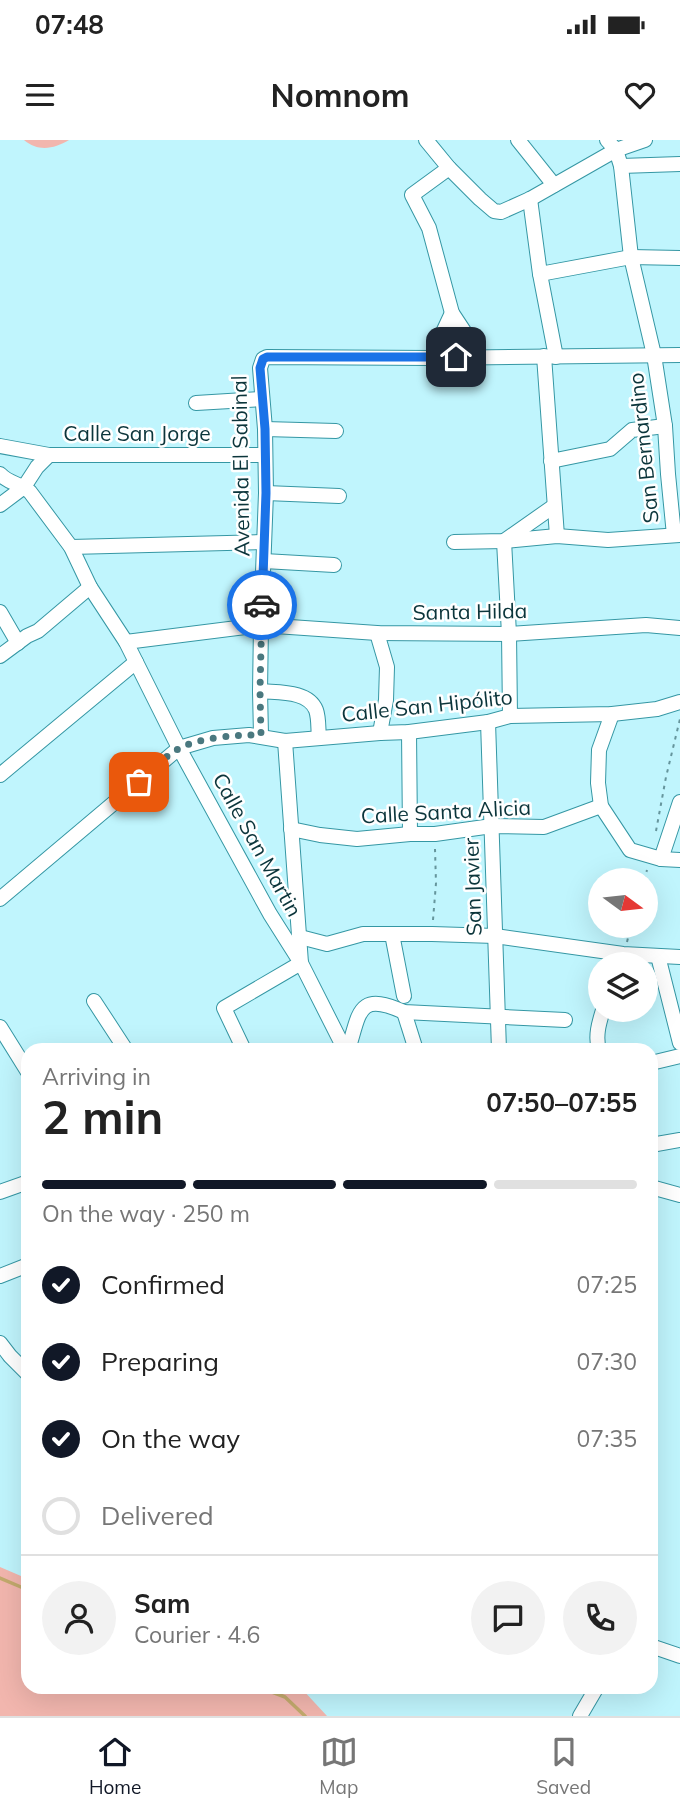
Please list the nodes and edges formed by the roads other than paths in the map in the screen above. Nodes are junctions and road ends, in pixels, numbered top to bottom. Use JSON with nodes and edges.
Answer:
{"nodes":[{"id":1,"x":426,"y":140,"type":"edge"},
{"id":2,"x":518,"y":140,"type":"edge"},
{"id":3,"x":645,"y":140,"type":"edge"},
{"id":4,"x":611,"y":145,"type":"edge"},
{"id":5,"x":680,"y":164,"type":"edge"},
{"id":6,"x":621,"y":166,"type":"junction"},
{"id":7,"x":449,"y":168,"type":"junction"},
{"id":8,"x":554,"y":184,"type":"junction"},
{"id":9,"x":530,"y":198,"type":"junction"},
{"id":10,"x":631,"y":257,"type":"junction"},
{"id":11,"x":680,"y":258,"type":"edge"},
{"id":12,"x":540,"y":274,"type":"junction"},
{"id":13,"x":452,"y":313,"type":"junction"},
{"id":14,"x":654,"y":355,"type":"junction"},
{"id":15,"x":680,"y":355,"type":"edge"},
{"id":16,"x":481,"y":357,"type":"junction"},
{"id":17,"x":550,"y":357,"type":"junction"},
{"id":18,"x":430,"y":358,"type":"junction"},
{"id":19,"x":262,"y":399,"type":"junction"},
{"id":20,"x":196,"y":403,"type":"dead end"},
{"id":21,"x":665,"y":426,"type":"junction"},
{"id":22,"x":265,"y":429,"type":"junction"},
{"id":23,"x":336,"y":431,"type":"dead end"},
{"id":24,"x":0,"y":446,"type":"edge"},
{"id":25,"x":49,"y":455,"type":"junction"},
{"id":26,"x":265,"y":455,"type":"junction"},
{"id":27,"x":551,"y":461,"type":"junction"},
{"id":28,"x":0,"y":474,"type":"edge"},
{"id":29,"x":24,"y":487,"type":"junction"},
{"id":30,"x":266,"y":493,"type":"junction"},
{"id":31,"x":339,"y":496,"type":"dead end"},
{"id":32,"x":0,"y":505,"type":"edge"},
{"id":33,"x":554,"y":506,"type":"junction"},
{"id":34,"x":677,"y":535,"type":"edge"},
{"id":35,"x":557,"y":536,"type":"junction"},
{"id":36,"x":504,"y":541,"type":"junction"},
{"id":37,"x":264,"y":542,"type":"junction"},
{"id":38,"x":454,"y":542,"type":"dead end"},
{"id":39,"x":71,"y":547,"type":"junction"},
{"id":40,"x":264,"y":561,"type":"junction"},
{"id":41,"x":334,"y":565,"type":"dead end"},
{"id":42,"x":90,"y":587,"type":"junction"},
{"id":43,"x":0,"y":612,"type":"edge"},
{"id":44,"x":261,"y":625,"type":"junction"},
{"id":45,"x":680,"y":628,"type":"edge"},
{"id":46,"x":377,"y":633,"type":"junction"},
{"id":47,"x":509,"y":634,"type":"junction"},
{"id":48,"x":126,"y":642,"type":"junction"},
{"id":49,"x":18,"y":643,"type":"junction"},
{"id":50,"x":0,"y":656,"type":"edge"},
{"id":51,"x":136,"y":662,"type":"junction"},
{"id":52,"x":260,"y":691,"type":"junction"},
{"id":53,"x":680,"y":702,"type":"edge"},
{"id":54,"x":612,"y":714,"type":"junction"},
{"id":55,"x":510,"y":716,"type":"junction"},
{"id":56,"x":488,"y":722,"type":"junction"},
{"id":57,"x":409,"y":732,"type":"junction"},
{"id":58,"x":380,"y":733,"type":"junction"},
{"id":59,"x":261,"y":735,"type":"junction"},
{"id":60,"x":319,"y":738,"type":"junction"},
{"id":61,"x":285,"y":741,"type":"junction"},
{"id":62,"x":179,"y":748,"type":"junction"},
{"id":63,"x":0,"y":775,"type":"edge"},
{"id":64,"x":680,"y":802,"type":"edge"},
{"id":65,"x":601,"y":806,"type":"junction"},
{"id":66,"x":492,"y":826,"type":"junction"},
{"id":67,"x":291,"y":829,"type":"junction"},
{"id":68,"x":410,"y":834,"type":"junction"},
{"id":69,"x":656,"y":857,"type":"junction"},
{"id":70,"x":680,"y":860,"type":"edge"},
{"id":71,"x":0,"y":899,"type":"edge"},
{"id":72,"x":270,"y":914,"type":"junction"},
{"id":73,"x":297,"y":915,"type":"junction"},
{"id":74,"x":392,"y":934,"type":"junction"},
{"id":75,"x":495,"y":936,"type":"junction"},
{"id":76,"x":300,"y":937,"type":"junction"},
{"id":77,"x":588,"y":953,"type":"edge"},
{"id":78,"x":658,"y":956,"type":"joint"},
{"id":79,"x":680,"y":957,"type":"edge"},
{"id":80,"x":301,"y":963,"type":"junction"},
{"id":81,"x":404,"y":996,"type":"junction"},
{"id":82,"x":94,"y":1001,"type":"dead end"},
{"id":83,"x":382,"y":1003,"type":"junction"},
{"id":84,"x":404,"y":1012,"type":"junction"},
{"id":85,"x":424,"y":1013,"type":"junction"},
{"id":86,"x":498,"y":1017,"type":"junction"},
{"id":87,"x":565,"y":1020,"type":"dead end"},
{"id":88,"x":598,"y":1022,"type":"edge"},
{"id":89,"x":0,"y":1027,"type":"edge"},
{"id":90,"x":121,"y":1043,"type":"edge"},
{"id":91,"x":240,"y":1043,"type":"edge"},
{"id":92,"x":343,"y":1043,"type":"edge"},
{"id":93,"x":349,"y":1043,"type":"edge"},
{"id":94,"x":414,"y":1043,"type":"edge"},
{"id":95,"x":499,"y":1043,"type":"edge"},
{"id":96,"x":597,"y":1043,"type":"edge"},
{"id":97,"x":680,"y":1043,"type":"edge"},
{"id":98,"x":680,"y":1056,"type":"edge"},
{"id":99,"x":21,"y":1061,"type":"edge"},
{"id":100,"x":658,"y":1061,"type":"edge"},
{"id":101,"x":680,"y":1140,"type":"edge"},
{"id":102,"x":658,"y":1143,"type":"edge"},
{"id":103,"x":21,"y":1184,"type":"edge"},
{"id":104,"x":658,"y":1189,"type":"edge"},
{"id":105,"x":0,"y":1192,"type":"edge"},
{"id":106,"x":680,"y":1195,"type":"edge"},
{"id":107,"x":21,"y":1268,"type":"edge"},
{"id":108,"x":0,"y":1276,"type":"edge"},
{"id":109,"x":0,"y":1343,"type":"edge"},
{"id":110,"x":5,"y":1359,"type":"edge"},
{"id":111,"x":21,"y":1369,"type":"edge"},
{"id":112,"x":658,"y":1648,"type":"edge"},
{"id":113,"x":680,"y":1656,"type":"edge"},
{"id":114,"x":593,"y":1694,"type":"edge"},
{"id":115,"x":580,"y":1716,"type":"edge"}],
"edges":[{"from":1,"to":7,"type":"street"},
{"from":2,"to":8,"type":"street"},
{"from":3,"to":4,"type":"street"},
{"from":4,"to":6,"type":"street","name":"San Bernardino"},
{"from":4,"to":8,"type":"street"},
{"from":5,"to":6,"type":"street"},
{"from":6,"to":10,"type":"street","name":"San Bernardino"},
{"from":7,"to":9,"type":"street"},
{"from":7,"to":13,"type":"street"},
{"from":8,"to":9,"type":"street"},
{"from":9,"to":12,"type":"street"},
{"from":10,"to":11,"type":"street"},
{"from":10,"to":12,"type":"street"},
{"from":10,"to":14,"type":"street","name":"San Bernardino"},
{"from":12,"to":17,"type":"street"},
{"from":13,"to":16,"type":"street"},
{"from":13,"to":18,"type":"street"},
{"from":14,"to":15,"type":"street"},
{"from":14,"to":17,"type":"street"},
{"from":14,"to":21,"type":"street","name":"San Bernardino"},
{"from":16,"to":17,"type":"street"},
{"from":16,"to":18,"type":"street"},
{"from":17,"to":27,"type":"street"},
{"from":18,"to":19,"type":"street","name":"Avenida El Sabinal"},
{"from":19,"to":20,"type":"street"},
{"from":19,"to":22,"type":"street","name":"Avenida El Sabinal"},
{"from":21,"to":27,"type":"street"},
{"from":21,"to":34,"type":"street","name":"San Bernardino"},
{"from":22,"to":23,"type":"street"},
{"from":22,"to":26,"type":"street","name":"Avenida El Sabinal"},
{"from":24,"to":25,"type":"street"},
{"from":25,"to":26,"type":"street","name":"Calle San Jorge"},
{"from":25,"to":29,"type":"street","name":"Calle San Jorge"},
{"from":26,"to":30,"type":"street","name":"Avenida El Sabinal"},
{"from":27,"to":33,"type":"street"},
{"from":28,"to":29,"type":"street"},
{"from":29,"to":32,"type":"street","name":"Calle San Jorge"},
{"from":29,"to":39,"type":"street","name":"Calle San Martin"},
{"from":30,"to":31,"type":"street"},
{"from":30,"to":37,"type":"street","name":"Avenida El Sabinal"},
{"from":33,"to":35,"type":"street"},
{"from":33,"to":36,"type":"street"},
{"from":34,"to":35,"type":"street"},
{"from":35,"to":36,"type":"street"},
{"from":36,"to":38,"type":"street"},
{"from":36,"to":47,"type":"street"},
{"from":37,"to":39,"type":"street"},
{"from":37,"to":40,"type":"street","name":"Avenida El Sabinal"},
{"from":39,"to":42,"type":"street","name":"Calle San Martin"},
{"from":40,"to":41,"type":"street"},
{"from":40,"to":44,"type":"street","name":"Avenida El Sabinal"},
{"from":42,"to":48,"type":"street","name":"Calle San Martin"},
{"from":42,"to":49,"type":"street"},
{"from":43,"to":49,"type":"street"},
{"from":44,"to":46,"type":"street","name":"Santa Hilda"},
{"from":44,"to":48,"type":"street","name":"Santa Hilda"},
{"from":44,"to":52,"type":"street","name":"Avenida El Sabinal"},
{"from":45,"to":47,"type":"street","name":"Santa Hilda"},
{"from":46,"to":47,"type":"street","name":"Santa Hilda"},
{"from":46,"to":58,"type":"street"},
{"from":47,"to":55,"type":"street"},
{"from":48,"to":51,"type":"street","name":"Calle San Martin"},
{"from":49,"to":50,"type":"street"},
{"from":51,"to":62,"type":"street","name":"Calle San Martin"},
{"from":51,"to":63,"type":"street"},
{"from":52,"to":59,"type":"street","name":"Avenida El Sabinal"},
{"from":52,"to":60,"type":"street"},
{"from":53,"to":54,"type":"street","name":"Calle San Hipólito"},
{"from":54,"to":55,"type":"street","name":"Calle San Hipólito"},
{"from":54,"to":65,"type":"street"},
{"from":55,"to":56,"type":"street","name":"Calle San Hipólito"},
{"from":56,"to":57,"type":"street","name":"Calle San Hipólito"},
{"from":56,"to":66,"type":"street","name":"San Javier"},
{"from":57,"to":58,"type":"street","name":"Calle San Hipólito"},
{"from":57,"to":68,"type":"street"},
{"from":58,"to":60,"type":"street","name":"Calle San Hipólito"},
{"from":59,"to":61,"type":"street","name":"Calle San Hipólito"},
{"from":59,"to":62,"type":"street","name":"Calle San Hipólito"},
{"from":60,"to":61,"type":"street","name":"Calle San Hipólito"},
{"from":61,"to":67,"type":"street"},
{"from":62,"to":71,"type":"street"},
{"from":62,"to":72,"type":"street","name":"Calle San Martin"},
{"from":64,"to":69,"type":"street"},
{"from":65,"to":66,"type":"street","name":"Calle Santa Alicia"},
{"from":65,"to":69,"type":"street"},
{"from":66,"to":68,"type":"street","name":"Calle Santa Alicia"},
{"from":66,"to":75,"type":"street","name":"San Javier"},
{"from":67,"to":68,"type":"street","name":"Calle Santa Alicia"},
{"from":67,"to":73,"type":"street"},
{"from":69,"to":70,"type":"street"},
{"from":72,"to":73,"type":"street"},
{"from":72,"to":80,"type":"street","name":"Calle San Martin"},
{"from":73,"to":76,"type":"street"},
{"from":74,"to":75,"type":"street"},
{"from":74,"to":76,"type":"street"},
{"from":74,"to":81,"type":"street"},
{"from":75,"to":77,"type":"street"},
{"from":75,"to":86,"type":"street","name":"San Javier"},
{"from":76,"to":80,"type":"street"},
{"from":78,"to":79,"type":"street"},
{"from":78,"to":97,"type":"street"},
{"from":80,"to":91,"type":"street"},
{"from":80,"to":92,"type":"street","name":"Calle San Martin"},
{"from":81,"to":83,"type":"street"},
{"from":81,"to":85,"type":"street"},
{"from":82,"to":90,"type":"street"},
{"from":83,"to":84,"type":"street"},
{"from":83,"to":93,"type":"street"},
{"from":84,"to":85,"type":"street"},
{"from":84,"to":94,"type":"street"},
{"from":85,"to":86,"type":"street"},
{"from":86,"to":87,"type":"street"},
{"from":86,"to":95,"type":"street","name":"San Javier"},
{"from":88,"to":96,"type":"street"},
{"from":89,"to":99,"type":"street"},
{"from":98,"to":100,"type":"street"},
{"from":101,"to":102,"type":"street"},
{"from":103,"to":105,"type":"street"},
{"from":104,"to":106,"type":"street"},
{"from":107,"to":108,"type":"street"},
{"from":109,"to":110,"type":"street"},
{"from":110,"to":111,"type":"street"},
{"from":112,"to":113,"type":"street"},
{"from":114,"to":115,"type":"street"}]}
